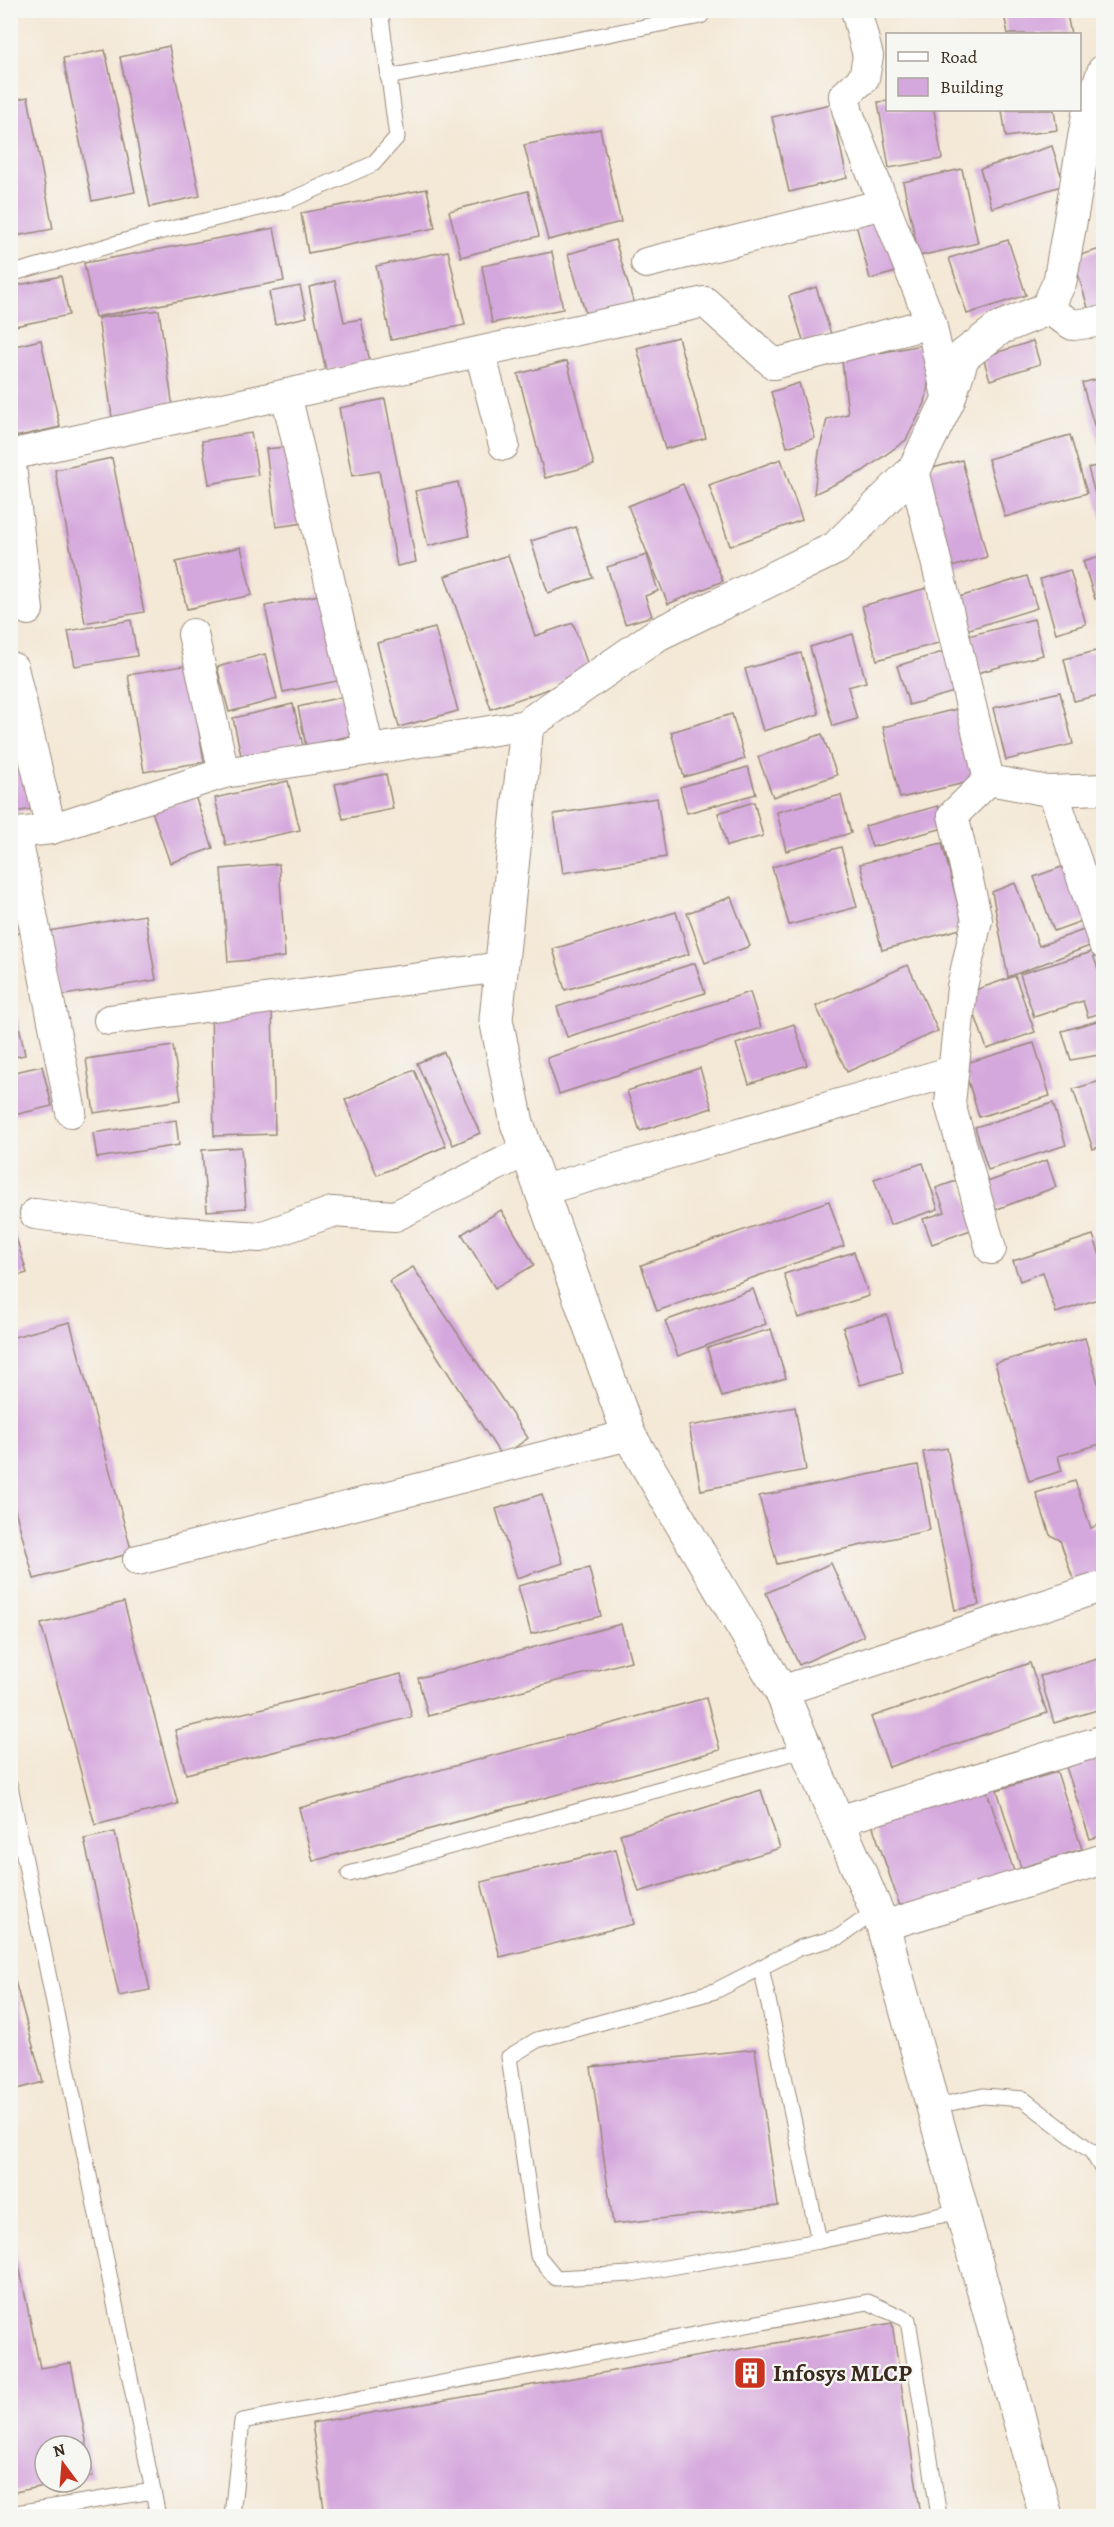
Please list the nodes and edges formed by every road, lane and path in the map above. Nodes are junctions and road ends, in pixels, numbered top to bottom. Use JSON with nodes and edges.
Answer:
{"nodes":[{"id":1,"x":380,"y":10,"type":"edge"},
{"id":2,"x":856,"y":10,"type":"edge"},
{"id":3,"x":701,"y":16,"type":"dead end"},
{"id":4,"x":1104,"y":71,"type":"edge"},
{"id":5,"x":388,"y":76,"type":"junction"},
{"id":6,"x":884,"y":204,"type":"junction"},
{"id":7,"x":646,"y":263,"type":"dead end"},
{"id":8,"x":10,"y":274,"type":"edge"},
{"id":9,"x":1047,"y":309,"type":"junction"},
{"id":10,"x":1104,"y":321,"type":"edge"},
{"id":11,"x":931,"y":323,"type":"junction"},
{"id":12,"x":480,"y":352,"type":"junction"},
{"id":13,"x":286,"y":394,"type":"junction"},
{"id":14,"x":948,"y":402,"type":"junction"},
{"id":15,"x":504,"y":445,"type":"dead end"},
{"id":16,"x":10,"y":456,"type":"edge"},
{"id":17,"x":914,"y":470,"type":"junction"},
{"id":18,"x":28,"y":610,"type":"dead end"},
{"id":19,"x":193,"y":634,"type":"dead end"},
{"id":20,"x":13,"y":668,"type":"dead end"},
{"id":21,"x":527,"y":725,"type":"junction"},
{"id":22,"x":369,"y":750,"type":"junction"},
{"id":23,"x":224,"y":773,"type":"junction"},
{"id":24,"x":989,"y":780,"type":"junction"},
{"id":25,"x":1104,"y":789,"type":"edge"},
{"id":26,"x":1053,"y":791,"type":"junction"},
{"id":27,"x":51,"y":829,"type":"junction"},
{"id":28,"x":13,"y":834,"type":"edge"},
{"id":29,"x":1104,"y":944,"type":"edge"},
{"id":30,"x":501,"y":967,"type":"junction"},
{"id":31,"x":109,"y":1020,"type":"dead end"},
{"id":32,"x":953,"y":1071,"type":"junction"},
{"id":33,"x":71,"y":1112,"type":"dead end"},
{"id":34,"x":528,"y":1150,"type":"junction"},
{"id":35,"x":543,"y":1190,"type":"junction"},
{"id":36,"x":35,"y":1214,"type":"dead end"},
{"id":37,"x":991,"y":1249,"type":"dead end"},
{"id":38,"x":629,"y":1435,"type":"junction"},
{"id":39,"x":138,"y":1560,"type":"dead end"},
{"id":40,"x":1104,"y":1586,"type":"edge"},
{"id":41,"x":781,"y":1691,"type":"junction"},
{"id":42,"x":1104,"y":1740,"type":"edge"},
{"id":43,"x":806,"y":1749,"type":"junction"},
{"id":44,"x":10,"y":1786,"type":"edge"},
{"id":45,"x":838,"y":1821,"type":"junction"},
{"id":46,"x":1104,"y":1859,"type":"edge"},
{"id":47,"x":349,"y":1874,"type":"dead end"},
{"id":48,"x":879,"y":1918,"type":"junction"},
{"id":49,"x":761,"y":1967,"type":"junction"},
{"id":50,"x":932,"y":2107,"type":"junction"},
{"id":51,"x":1104,"y":2172,"type":"edge"},
{"id":52,"x":961,"y":2211,"type":"junction"},
{"id":53,"x":819,"y":2241,"type":"junction"},
{"id":54,"x":153,"y":2491,"type":"junction"},
{"id":55,"x":10,"y":2514,"type":"edge"},
{"id":56,"x":158,"y":2517,"type":"edge"},
{"id":57,"x":232,"y":2517,"type":"edge"},
{"id":58,"x":939,"y":2517,"type":"edge"},
{"id":59,"x":1046,"y":2517,"type":"edge"}],
"edges":[{"from":1,"to":5,"type":"lane"},
{"from":2,"to":6,"type":"street"},
{"from":3,"to":5,"type":"lane"},
{"from":4,"to":9,"type":"street"},
{"from":5,"to":8,"type":"lane"},
{"from":6,"to":7,"type":"street"},
{"from":6,"to":11,"type":"street"},
{"from":9,"to":10,"type":"street"},
{"from":9,"to":14,"type":"street"},
{"from":11,"to":12,"type":"street"},
{"from":11,"to":14,"type":"street"},
{"from":12,"to":13,"type":"street"},
{"from":12,"to":15,"type":"street"},
{"from":13,"to":16,"type":"street"},
{"from":13,"to":22,"type":"street"},
{"from":14,"to":17,"type":"street"},
{"from":16,"to":18,"type":"street"},
{"from":17,"to":21,"type":"street"},
{"from":17,"to":24,"type":"street"},
{"from":19,"to":23,"type":"street"},
{"from":20,"to":27,"type":"street"},
{"from":21,"to":22,"type":"street"},
{"from":21,"to":30,"type":"street"},
{"from":22,"to":23,"type":"street"},
{"from":23,"to":27,"type":"street"},
{"from":24,"to":26,"type":"street"},
{"from":24,"to":32,"type":"street"},
{"from":25,"to":26,"type":"street"},
{"from":26,"to":29,"type":"street"},
{"from":27,"to":28,"type":"street"},
{"from":28,"to":33,"type":"street"},
{"from":30,"to":31,"type":"street"},
{"from":30,"to":34,"type":"street"},
{"from":32,"to":35,"type":"street"},
{"from":32,"to":37,"type":"street"},
{"from":34,"to":35,"type":"street"},
{"from":34,"to":36,"type":"street"},
{"from":35,"to":38,"type":"street"},
{"from":38,"to":39,"type":"street"},
{"from":38,"to":41,"type":"street"},
{"from":40,"to":41,"type":"street"},
{"from":41,"to":43,"type":"street"},
{"from":42,"to":45,"type":"street"},
{"from":43,"to":45,"type":"street"},
{"from":43,"to":47,"type":"lane"},
{"from":44,"to":54,"type":"lane"},
{"from":45,"to":48,"type":"street"},
{"from":46,"to":48,"type":"street"},
{"from":48,"to":49,"type":"lane"},
{"from":48,"to":50,"type":"street"},
{"from":49,"to":53,"type":"lane"},
{"from":49,"to":53,"type":"lane"},
{"from":50,"to":51,"type":"lane"},
{"from":50,"to":52,"type":"street"},
{"from":52,"to":53,"type":"lane"},
{"from":52,"to":59,"type":"street"},
{"from":54,"to":55,"type":"lane"},
{"from":54,"to":56,"type":"lane"},
{"from":57,"to":58,"type":"lane"}]}
